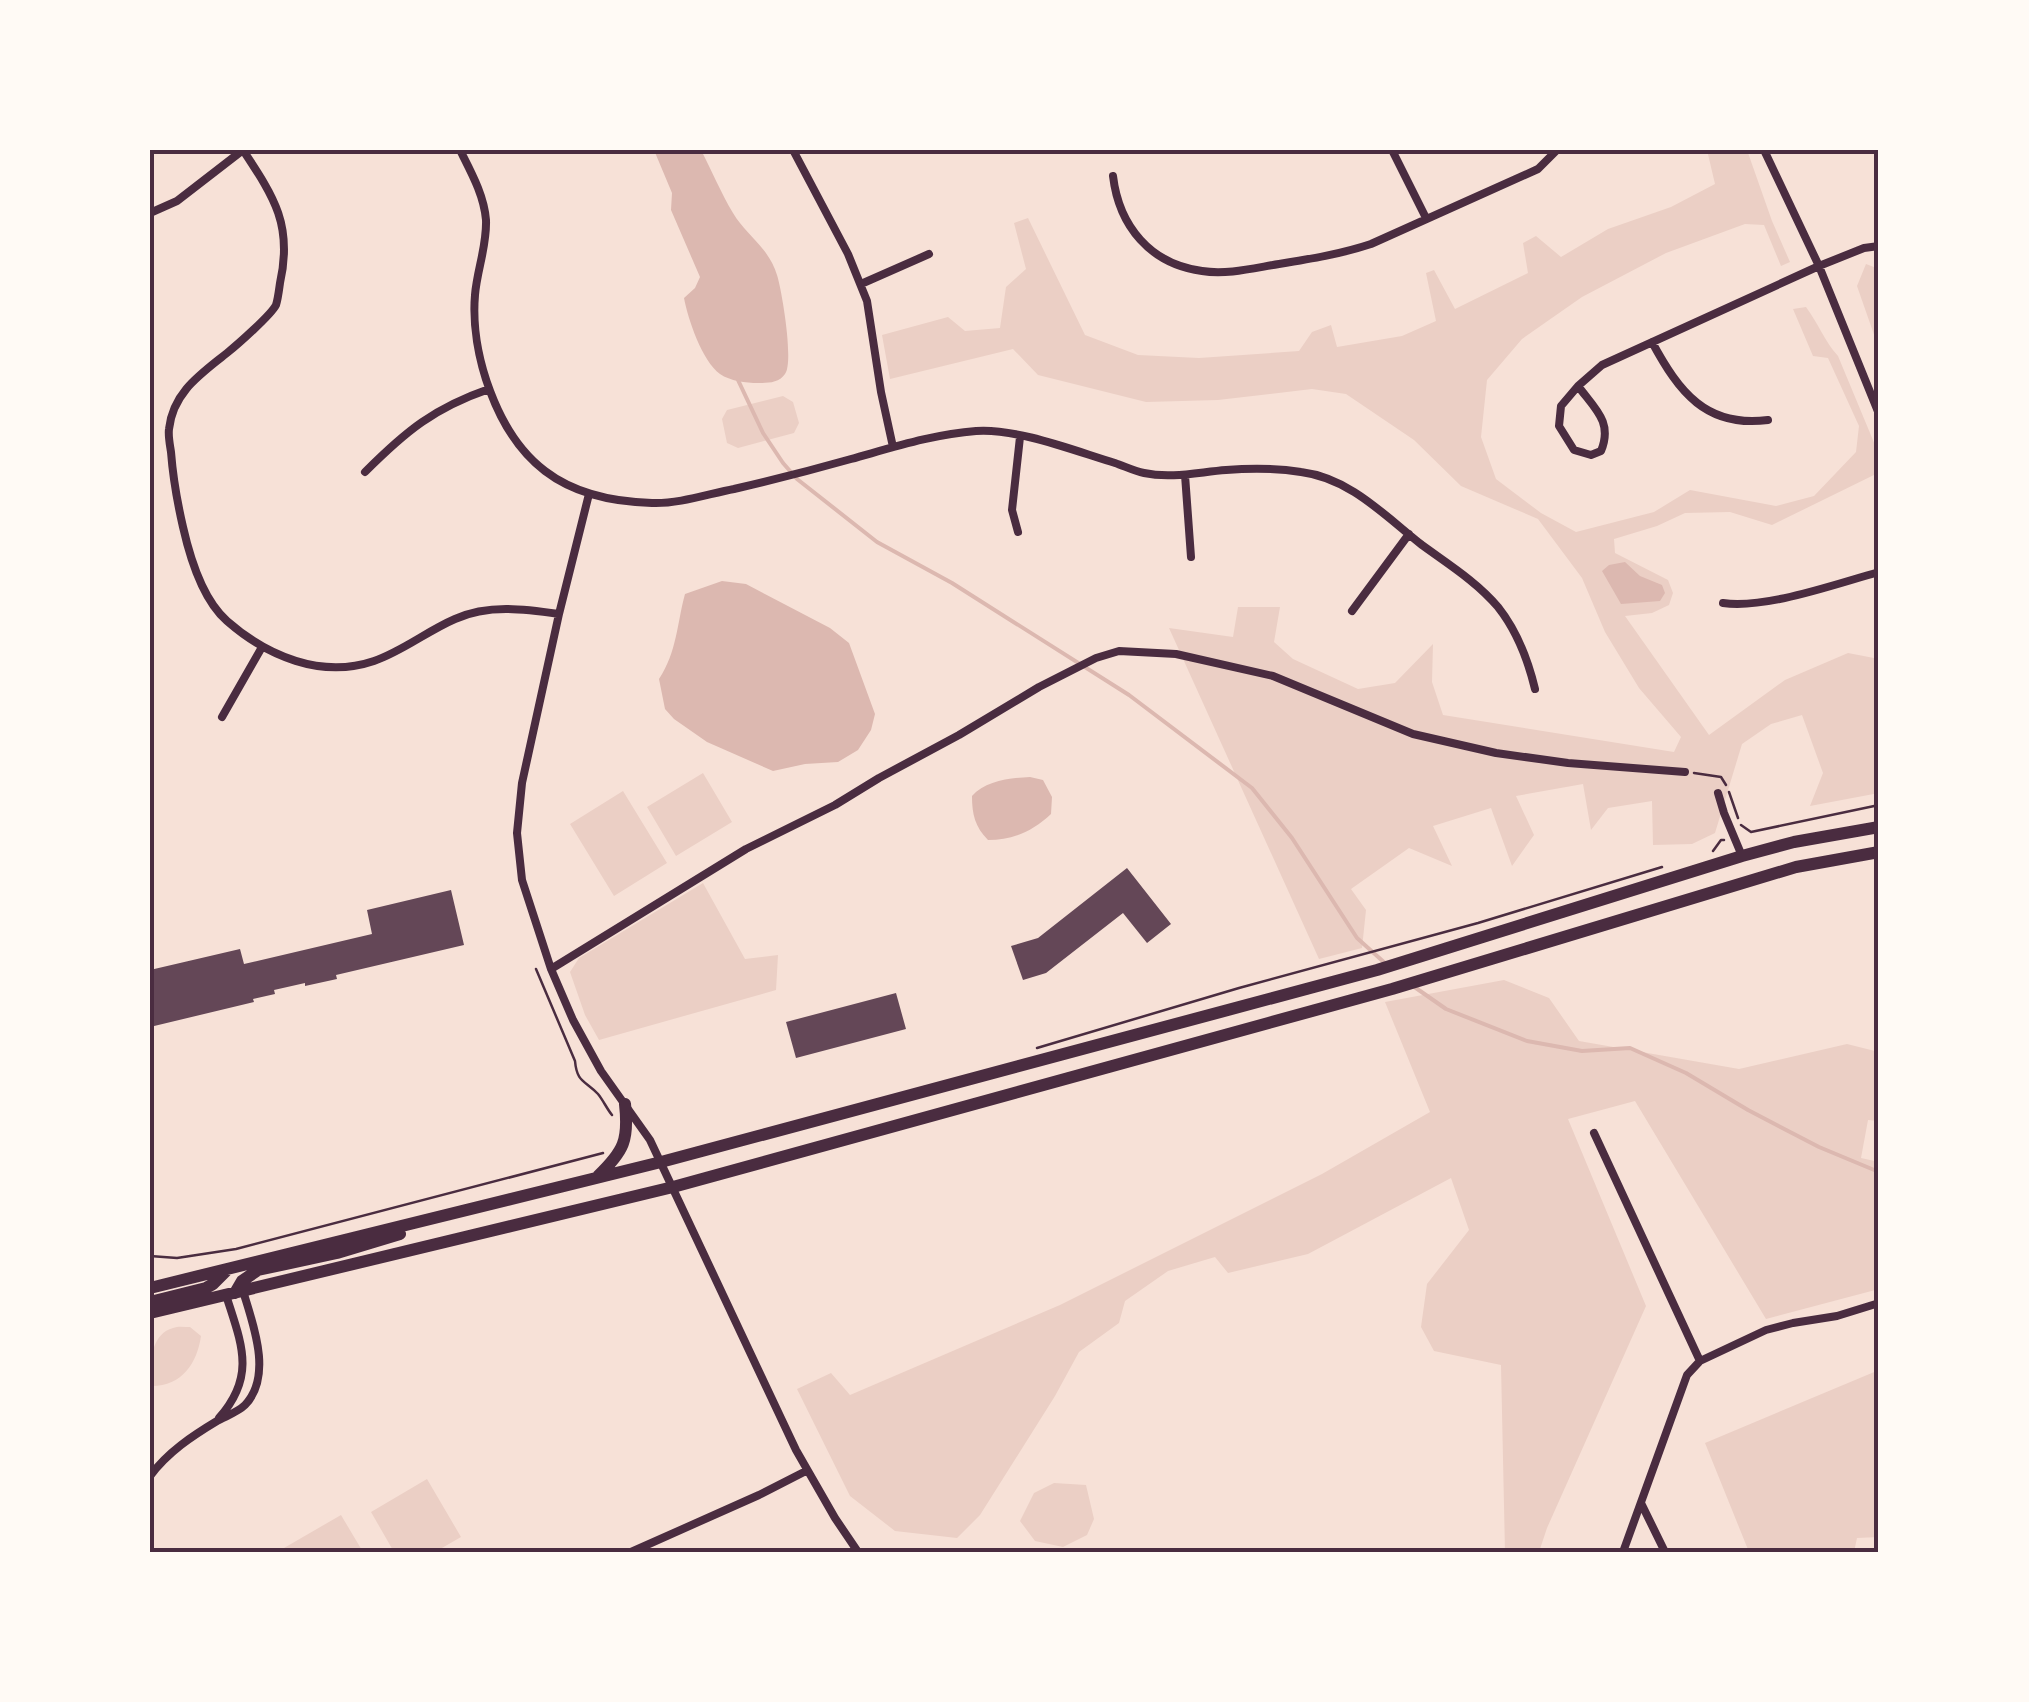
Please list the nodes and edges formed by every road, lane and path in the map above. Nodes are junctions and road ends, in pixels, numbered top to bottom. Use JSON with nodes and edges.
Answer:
{"nodes":[{"id":1,"x":243,"y":150,"type":"edge"},
{"id":2,"x":460,"y":150,"type":"edge"},
{"id":3,"x":794,"y":150,"type":"edge"},
{"id":4,"x":1392,"y":150,"type":"edge"},
{"id":5,"x":1558,"y":150,"type":"edge"},
{"id":6,"x":1764,"y":150,"type":"edge"},
{"id":7,"x":1113,"y":176,"type":"dead end"},
{"id":8,"x":150,"y":213,"type":"edge"},
{"id":9,"x":1426,"y":218,"type":"junction"},
{"id":10,"x":1879,"y":246,"type":"edge"},
{"id":11,"x":929,"y":254,"type":"dead end"},
{"id":12,"x":1819,"y":266,"type":"junction"},
{"id":13,"x":861,"y":284,"type":"junction"},
{"id":14,"x":1652,"y":342,"type":"junction"},
{"id":15,"x":1578,"y":386,"type":"junction"},
{"id":16,"x":489,"y":389,"type":"junction"},
{"id":17,"x":1879,"y":414,"type":"edge"},
{"id":18,"x":1768,"y":420,"type":"dead end"},
{"id":19,"x":1020,"y":437,"type":"junction"},
{"id":20,"x":894,"y":447,"type":"junction"},
{"id":21,"x":365,"y":472,"type":"dead end"},
{"id":22,"x":1185,"y":475,"type":"junction"},
{"id":23,"x":589,"y":494,"type":"junction"},
{"id":24,"x":1018,"y":532,"type":"dead end"},
{"id":25,"x":1409,"y":534,"type":"junction"},
{"id":26,"x":1190,"y":557,"type":"dead end"},
{"id":27,"x":1879,"y":572,"type":"edge"},
{"id":28,"x":1724,"y":604,"type":"dead end"},
{"id":29,"x":1352,"y":611,"type":"dead end"},
{"id":30,"x":559,"y":614,"type":"junction"},
{"id":31,"x":262,"y":647,"type":"junction"},
{"id":32,"x":1535,"y":689,"type":"dead end"},
{"id":33,"x":222,"y":717,"type":"dead end"},
{"id":34,"x":1685,"y":772,"type":"joint"},
{"id":35,"x":1718,"y":793,"type":"dead end"},
{"id":36,"x":1879,"y":806,"type":"edge"},
{"id":37,"x":1879,"y":827,"type":"edge"},
{"id":38,"x":1736,"y":841,"type":"junction"},
{"id":39,"x":1712,"y":852,"type":"dead end"},
{"id":40,"x":1879,"y":852,"type":"edge"},
{"id":41,"x":1742,"y":856,"type":"junction"},
{"id":42,"x":1664,"y":866,"type":"dead end"},
{"id":43,"x":536,"y":969,"type":"dead end"},
{"id":44,"x":551,"y":970,"type":"junction"},
{"id":45,"x":1024,"y":1064,"type":"junction"},
{"id":46,"x":624,"y":1104,"type":"junction"},
{"id":47,"x":615,"y":1120,"type":"dead end"},
{"id":48,"x":1594,"y":1133,"type":"dead end"},
{"id":49,"x":610,"y":1149,"type":"dead end"},
{"id":50,"x":661,"y":1162,"type":"junction"},
{"id":51,"x":595,"y":1179,"type":"junction"},
{"id":52,"x":673,"y":1187,"type":"junction"},
{"id":53,"x":414,"y":1223,"type":"junction"},
{"id":54,"x":150,"y":1256,"type":"edge"},
{"id":55,"x":228,"y":1269,"type":"junction"},
{"id":56,"x":150,"y":1288,"type":"edge"},
{"id":57,"x":235,"y":1293,"type":"junction"},
{"id":58,"x":150,"y":1302,"type":"edge"},
{"id":59,"x":1879,"y":1303,"type":"edge"},
{"id":60,"x":150,"y":1313,"type":"edge"},
{"id":61,"x":256,"y":1342,"type":"junction"},
{"id":62,"x":242,"y":1345,"type":"junction"},
{"id":63,"x":1700,"y":1360,"type":"junction"},
{"id":64,"x":216,"y":1421,"type":"junction"},
{"id":65,"x":806,"y":1470,"type":"junction"},
{"id":66,"x":150,"y":1476,"type":"edge"},
{"id":67,"x":1641,"y":1502,"type":"junction"},
{"id":68,"x":630,"y":1552,"type":"edge"},
{"id":69,"x":858,"y":1552,"type":"edge"},
{"id":70,"x":1623,"y":1552,"type":"edge"},
{"id":71,"x":1665,"y":1552,"type":"edge"}],
"edges":[{"from":1,"to":8,"type":"street"},
{"from":1,"to":31,"type":"street"},
{"from":2,"to":16,"type":"street"},
{"from":3,"to":13,"type":"street"},
{"from":4,"to":9,"type":"street"},
{"from":5,"to":9,"type":"street"},
{"from":6,"to":12,"type":"street"},
{"from":7,"to":9,"type":"street"},
{"from":10,"to":12,"type":"street"},
{"from":11,"to":13,"type":"street"},
{"from":12,"to":14,"type":"street"},
{"from":12,"to":17,"type":"street"},
{"from":13,"to":20,"type":"street"},
{"from":14,"to":15,"type":"street"},
{"from":14,"to":18,"type":"street"},
{"from":15,"to":15,"type":"street"},
{"from":16,"to":21,"type":"street"},
{"from":16,"to":23,"type":"street"},
{"from":19,"to":20,"type":"street"},
{"from":19,"to":22,"type":"street"},
{"from":19,"to":24,"type":"street"},
{"from":20,"to":23,"type":"street"},
{"from":22,"to":25,"type":"street"},
{"from":22,"to":26,"type":"street"},
{"from":23,"to":30,"type":"street"},
{"from":25,"to":29,"type":"street"},
{"from":25,"to":32,"type":"street"},
{"from":27,"to":28,"type":"street"},
{"from":30,"to":31,"type":"street"},
{"from":30,"to":44,"type":"street"},
{"from":31,"to":33,"type":"street"},
{"from":34,"to":36,"type":"path"},
{"from":34,"to":44,"type":"street"},
{"from":35,"to":38,"type":"street"},
{"from":37,"to":41,"type":"highway"},
{"from":38,"to":39,"type":"path"},
{"from":38,"to":41,"type":"street"},
{"from":40,"to":52,"type":"highway"},
{"from":41,"to":45,"type":"highway"},
{"from":42,"to":45,"type":"path"},
{"from":43,"to":47,"type":"path"},
{"from":44,"to":46,"type":"street"},
{"from":45,"to":50,"type":"highway"},
{"from":46,"to":50,"type":"street"},
{"from":46,"to":51,"type":"highway"},
{"from":48,"to":63,"type":"street"},
{"from":49,"to":54,"type":"path"},
{"from":50,"to":51,"type":"highway"},
{"from":50,"to":52,"type":"street"},
{"from":51,"to":53,"type":"highway"},
{"from":52,"to":57,"type":"highway"},
{"from":52,"to":65,"type":"street"},
{"from":53,"to":55,"type":"highway"},
{"from":53,"to":57,"type":"highway"},
{"from":55,"to":56,"type":"highway"},
{"from":55,"to":58,"type":"highway"},
{"from":57,"to":60,"type":"highway"},
{"from":57,"to":61,"type":"street"},
{"from":57,"to":62,"type":"street"},
{"from":59,"to":63,"type":"street"},
{"from":61,"to":62,"type":"street"},
{"from":61,"to":64,"type":"street"},
{"from":62,"to":64,"type":"street"},
{"from":63,"to":67,"type":"street"},
{"from":64,"to":66,"type":"street"},
{"from":65,"to":68,"type":"street"},
{"from":65,"to":69,"type":"street"},
{"from":67,"to":70,"type":"street"},
{"from":67,"to":71,"type":"street"}]}
